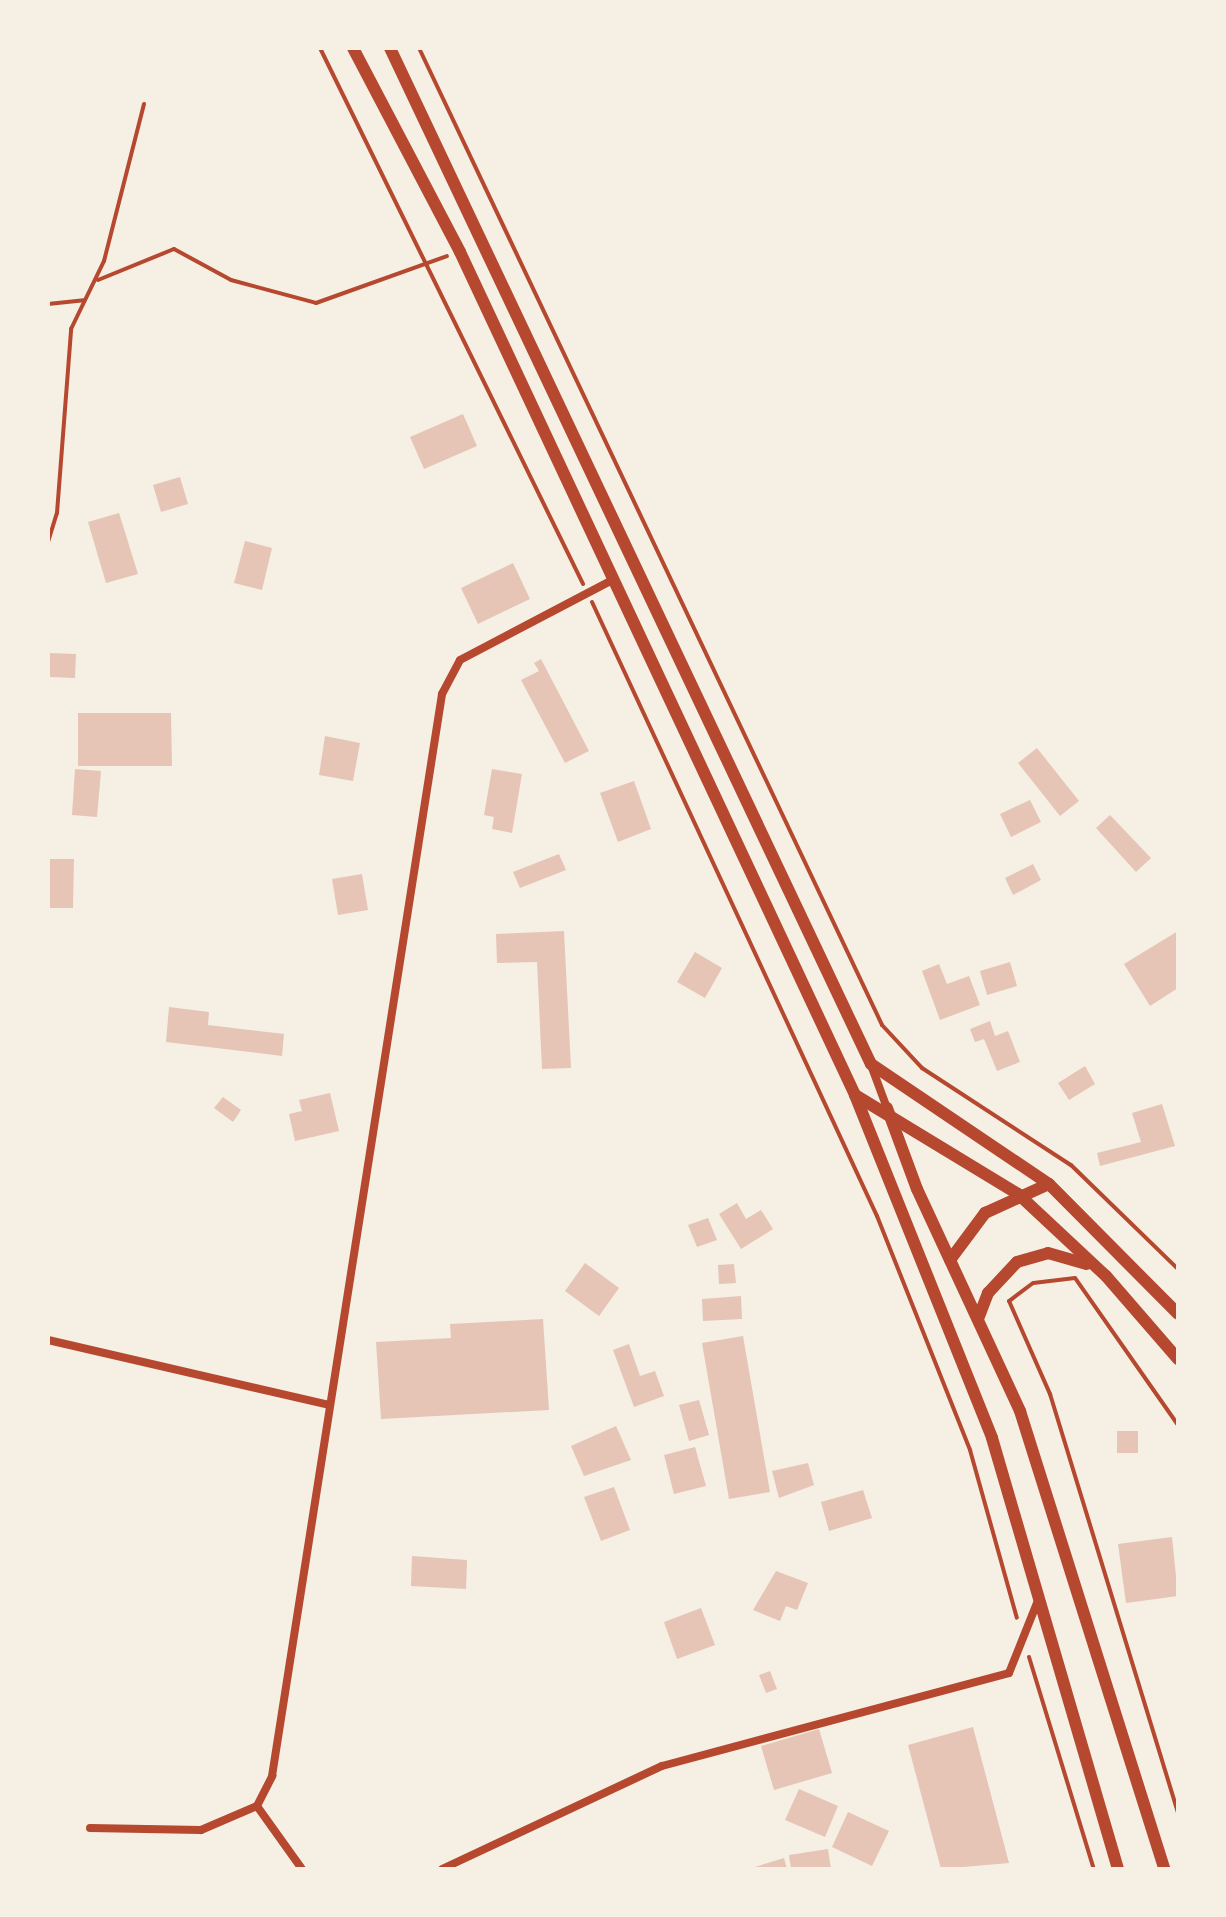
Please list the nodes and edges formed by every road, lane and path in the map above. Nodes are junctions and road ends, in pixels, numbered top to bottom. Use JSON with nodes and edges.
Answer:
{"nodes":[{"id":1,"x":320,"y":48,"type":"edge"},
{"id":2,"x":353,"y":48,"type":"edge"},
{"id":3,"x":390,"y":48,"type":"edge"},
{"id":4,"x":419,"y":48,"type":"edge"},
{"id":5,"x":144,"y":104,"type":"dead end"},
{"id":6,"x":460,"y":252,"type":"junction"},
{"id":7,"x":427,"y":262,"type":"junction"},
{"id":8,"x":98,"y":280,"type":"junction"},
{"id":9,"x":84,"y":300,"type":"junction"},
{"id":10,"x":48,"y":304,"type":"edge"},
{"id":11,"x":48,"y":542,"type":"edge"},
{"id":12,"x":614,"y":579,"type":"junction"},
{"id":13,"x":588,"y":594,"type":"junction"},
{"id":14,"x":871,"y":1064,"type":"junction"},
{"id":15,"x":855,"y":1095,"type":"junction"},
{"id":16,"x":887,"y":1108,"type":"junction"},
{"id":17,"x":1049,"y":1184,"type":"junction"},
{"id":18,"x":1018,"y":1194,"type":"junction"},
{"id":19,"x":950,"y":1260,"type":"junction"},
{"id":20,"x":1178,"y":1269,"type":"edge"},
{"id":21,"x":1106,"y":1276,"type":"junction"},
{"id":22,"x":1178,"y":1314,"type":"edge"},
{"id":23,"x":978,"y":1319,"type":"junction"},
{"id":24,"x":48,"y":1340,"type":"edge"},
{"id":25,"x":1178,"y":1359,"type":"edge"},
{"id":26,"x":326,"y":1404,"type":"junction"},
{"id":27,"x":1178,"y":1425,"type":"edge"},
{"id":28,"x":1041,"y":1589,"type":"junction"},
{"id":29,"x":1025,"y":1644,"type":"junction"},
{"id":30,"x":257,"y":1806,"type":"junction"},
{"id":31,"x":1178,"y":1813,"type":"edge"},
{"id":32,"x":90,"y":1828,"type":"dead end"},
{"id":33,"x":302,"y":1869,"type":"edge"},
{"id":34,"x":442,"y":1869,"type":"edge"},
{"id":35,"x":1094,"y":1869,"type":"edge"},
{"id":36,"x":1118,"y":1869,"type":"edge"},
{"id":37,"x":1164,"y":1869,"type":"edge"}],
"edges":[{"from":1,"to":7,"type":"path"},
{"from":2,"to":6,"type":"main road"},
{"from":3,"to":14,"type":"main road"},
{"from":4,"to":20,"type":"path"},
{"from":5,"to":8,"type":"path"},
{"from":6,"to":7,"type":"path"},
{"from":6,"to":12,"type":"main road"},
{"from":7,"to":8,"type":"path"},
{"from":7,"to":13,"type":"path"},
{"from":8,"to":9,"type":"path"},
{"from":9,"to":10,"type":"path"},
{"from":9,"to":11,"type":"path"},
{"from":12,"to":13,"type":"street"},
{"from":12,"to":15,"type":"main road"},
{"from":13,"to":26,"type":"street"},
{"from":13,"to":29,"type":"path"},
{"from":14,"to":16,"type":"street"},
{"from":14,"to":17,"type":"main road"},
{"from":15,"to":16,"type":"main road"},
{"from":15,"to":28,"type":"main road"},
{"from":16,"to":18,"type":"main road"},
{"from":16,"to":19,"type":"main road"},
{"from":17,"to":18,"type":"main road"},
{"from":17,"to":22,"type":"main road"},
{"from":18,"to":19,"type":"main road"},
{"from":18,"to":21,"type":"main road"},
{"from":19,"to":23,"type":"main road"},
{"from":21,"to":23,"type":"main road"},
{"from":21,"to":25,"type":"main road"},
{"from":23,"to":37,"type":"main road"},
{"from":24,"to":26,"type":"street"},
{"from":26,"to":30,"type":"street"},
{"from":27,"to":31,"type":"path"},
{"from":28,"to":29,"type":"street"},
{"from":28,"to":36,"type":"main road"},
{"from":29,"to":34,"type":"street"},
{"from":29,"to":35,"type":"path"},
{"from":30,"to":32,"type":"street"},
{"from":30,"to":33,"type":"street"}]}
